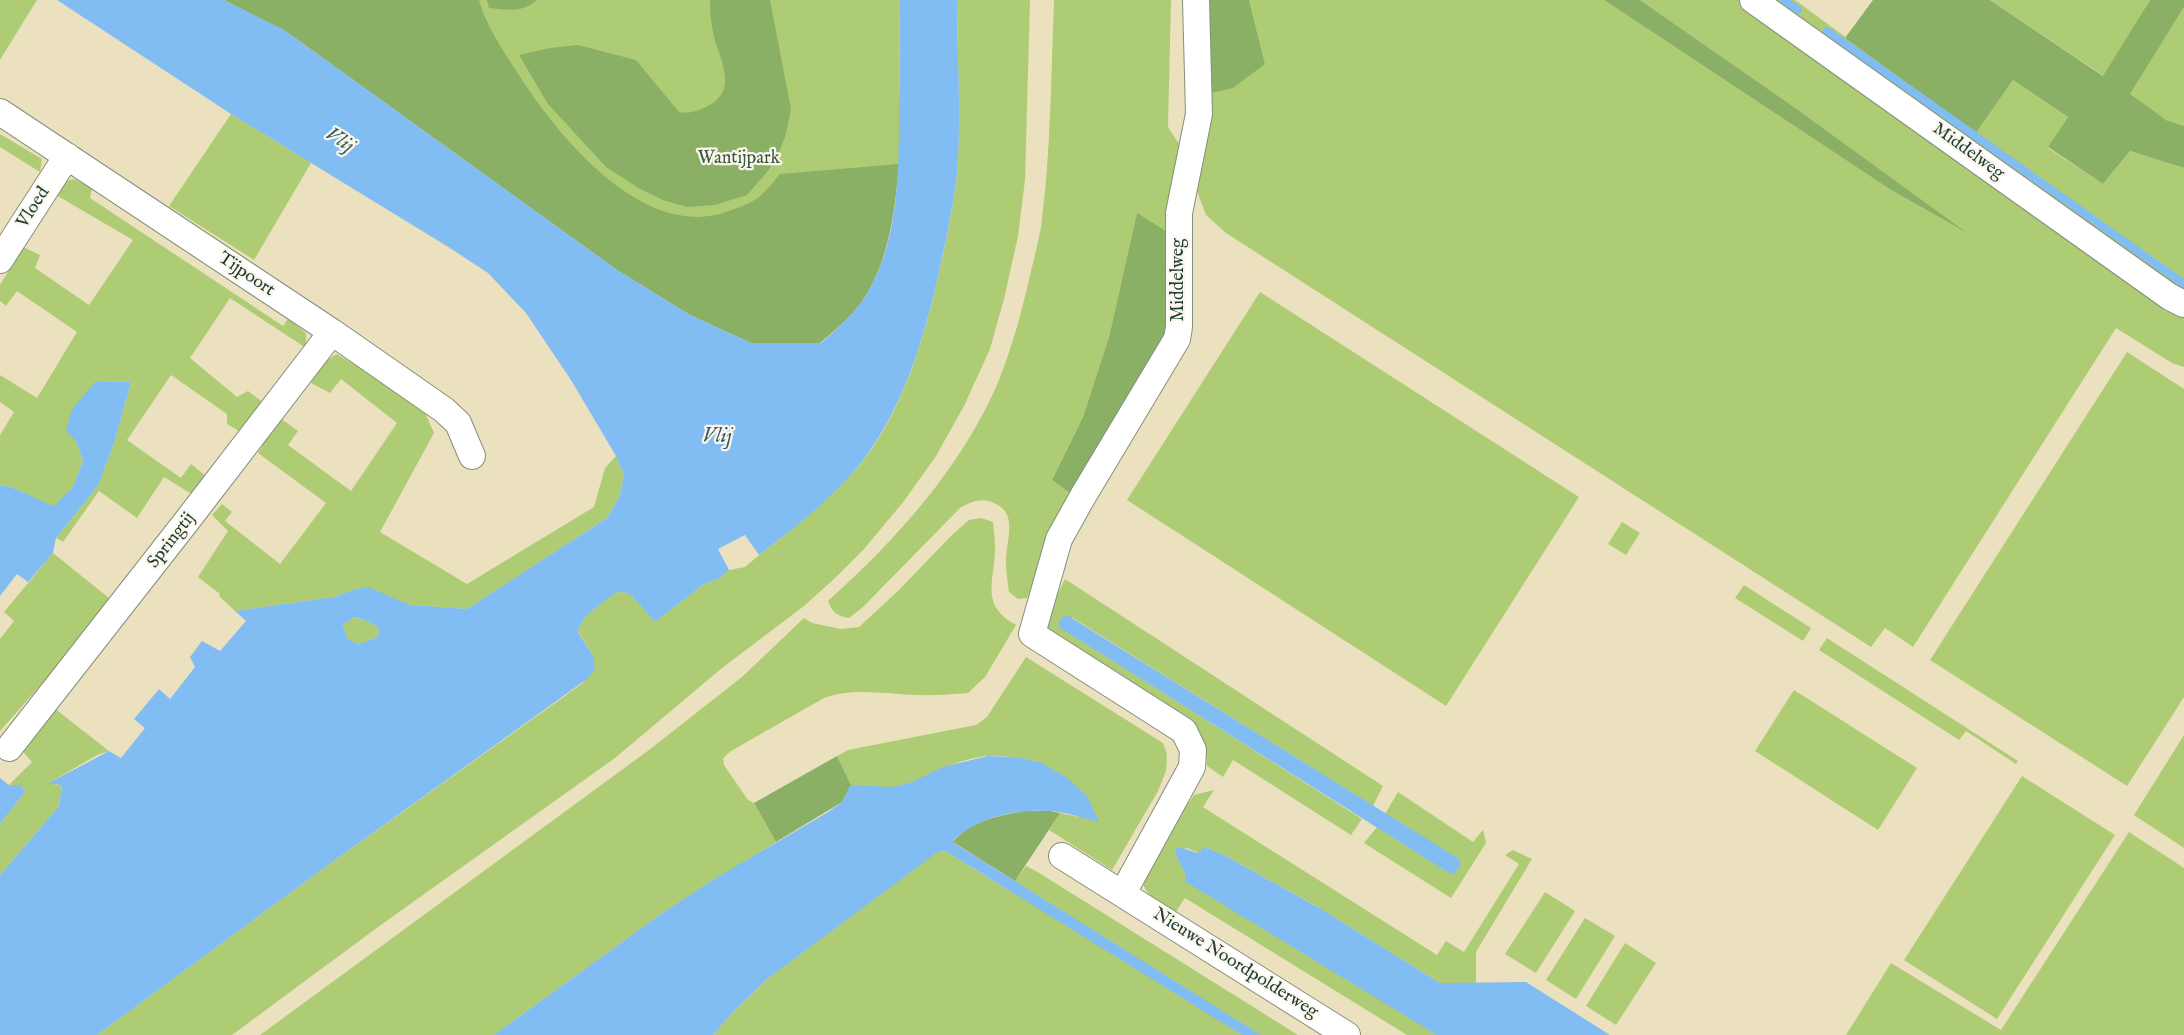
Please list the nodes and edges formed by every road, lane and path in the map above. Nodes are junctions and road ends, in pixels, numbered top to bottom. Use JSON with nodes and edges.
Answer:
{"nodes":[{"id":1,"x":1196,"y":0,"type":"edge"},
{"id":2,"x":1753,"y":0,"type":"edge"},
{"id":3,"x":0,"y":112,"type":"edge"},
{"id":4,"x":67,"y":156,"type":"junction"},
{"id":5,"x":0,"y":260,"type":"edge"},
{"id":6,"x":2184,"y":304,"type":"edge"},
{"id":7,"x":332,"y":332,"type":"junction"},
{"id":8,"x":472,"y":456,"type":"dead end"},
{"id":9,"x":9,"y":748,"type":"dead end"},
{"id":10,"x":1062,"y":856,"type":"dead end"},
{"id":11,"x":1123,"y":892,"type":"junction"},
{"id":12,"x":1347,"y":1035,"type":"edge"}],
"edges":[{"from":1,"to":11,"type":"street","name":"Middelweg"},
{"from":2,"to":6,"type":"street","name":"Middelweg"},
{"from":3,"to":4,"type":"street","name":"Tijpoort"},
{"from":4,"to":5,"type":"street","name":"Vloed"},
{"from":4,"to":7,"type":"street","name":"Tijpoort"},
{"from":7,"to":8,"type":"street","name":"Tijpoort"},
{"from":7,"to":9,"type":"street","name":"Springtij"},
{"from":10,"to":11,"type":"street","name":"Nieuwe Noordpolderweg"},
{"from":11,"to":12,"type":"street","name":"Nieuwe Noordpolderweg"}]}
